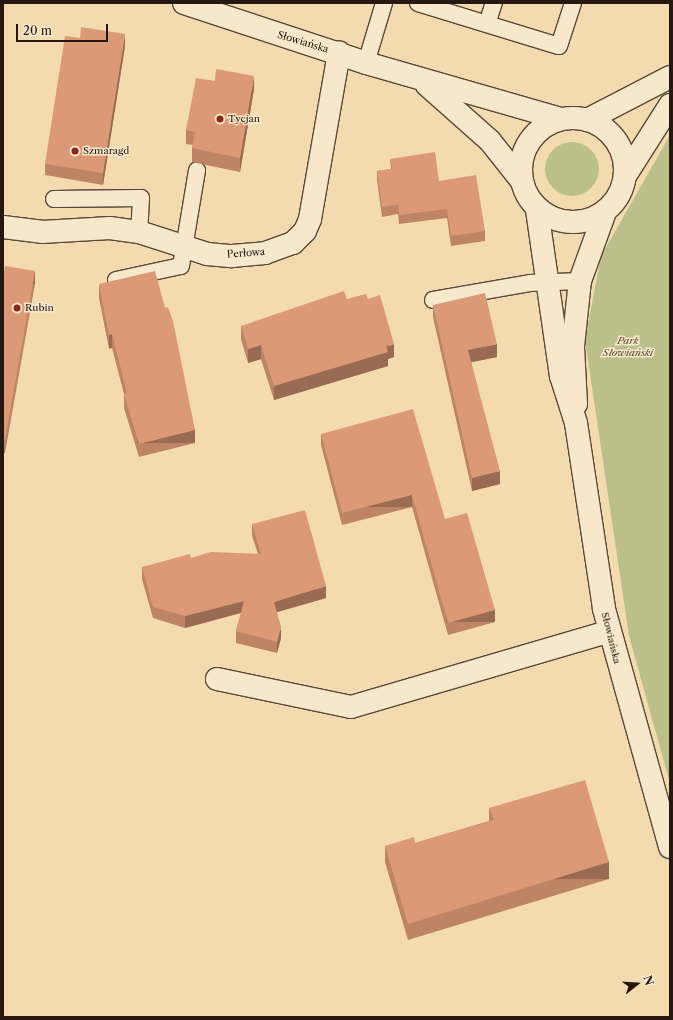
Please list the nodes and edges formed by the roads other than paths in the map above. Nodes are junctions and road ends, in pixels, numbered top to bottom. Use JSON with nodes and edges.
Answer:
{"nodes":[{"id":1,"x":184,"y":3,"type":"edge"},
{"id":2,"x":384,"y":3,"type":"edge"},
{"id":3,"x":418,"y":3,"type":"edge"},
{"id":4,"x":494,"y":3,"type":"edge"},
{"id":5,"x":573,"y":3,"type":"edge"},
{"id":6,"x":487,"y":24,"type":"junction"},
{"id":7,"x":339,"y":53,"type":"junction"},
{"id":8,"x":366,"y":63,"type":"junction"},
{"id":9,"x":670,"y":77,"type":"edge"},
{"id":10,"x":422,"y":80,"type":"junction"},
{"id":11,"x":670,"y":105,"type":"edge"},
{"id":12,"x":561,"y":119,"type":"junction"},
{"id":13,"x":587,"y":120,"type":"junction"},
{"id":14,"x":197,"y":170,"type":"edge"},
{"id":15,"x":625,"y":176,"type":"junction"},
{"id":16,"x":522,"y":180,"type":"junction"},
{"id":17,"x":54,"y":199,"type":"dead end"},
{"id":18,"x":537,"y":210,"type":"junction"},
{"id":19,"x":605,"y":212,"type":"junction"},
{"id":20,"x":3,"y":227,"type":"edge"},
{"id":21,"x":139,"y":232,"type":"junction"},
{"id":22,"x":183,"y":247,"type":"junction"},
{"id":23,"x":116,"y":280,"type":"edge"},
{"id":24,"x":580,"y":281,"type":"junction"},
{"id":25,"x":549,"y":283,"type":"junction"},
{"id":26,"x":432,"y":300,"type":"dead end"},
{"id":27,"x":576,"y":423,"type":"junction"},
{"id":28,"x":608,"y":632,"type":"junction"},
{"id":29,"x":218,"y":679,"type":"dead end"},
{"id":30,"x":670,"y":847,"type":"edge"}],
"edges":[{"from":1,"to":7,"type":"street","name":"Słowiańska"},
{"from":2,"to":8,"type":"lane"},
{"from":3,"to":6,"type":"lane"},
{"from":4,"to":6,"type":"lane"},
{"from":5,"to":6,"type":"lane"},
{"from":7,"to":8,"type":"street","name":"Słowiańska"},
{"from":7,"to":22,"type":"street","name":"Perłowa"},
{"from":8,"to":10,"type":"street","name":"Słowiańska"},
{"from":9,"to":13,"type":"street"},
{"from":10,"to":12,"type":"street","name":"Słowiańska"},
{"from":10,"to":16,"type":"street"},
{"from":11,"to":15,"type":"street"},
{"from":12,"to":13,"type":"street"},
{"from":12,"to":16,"type":"street"},
{"from":13,"to":15,"type":"street"},
{"from":14,"to":22,"type":"lane"},
{"from":15,"to":19,"type":"street"},
{"from":16,"to":18,"type":"street"},
{"from":17,"to":21,"type":"lane"},
{"from":18,"to":19,"type":"street"},
{"from":18,"to":25,"type":"street"},
{"from":19,"to":24,"type":"street"},
{"from":20,"to":21,"type":"street","name":"Perłowa"},
{"from":21,"to":22,"type":"street","name":"Perłowa"},
{"from":22,"to":23,"type":"lane"},
{"from":24,"to":25,"type":"lane"},
{"from":24,"to":27,"type":"street"},
{"from":25,"to":26,"type":"lane"},
{"from":25,"to":27,"type":"street"},
{"from":27,"to":28,"type":"street","name":"Słowiańska"},
{"from":28,"to":29,"type":"street"},
{"from":28,"to":30,"type":"street","name":"Słowiańska"}]}
